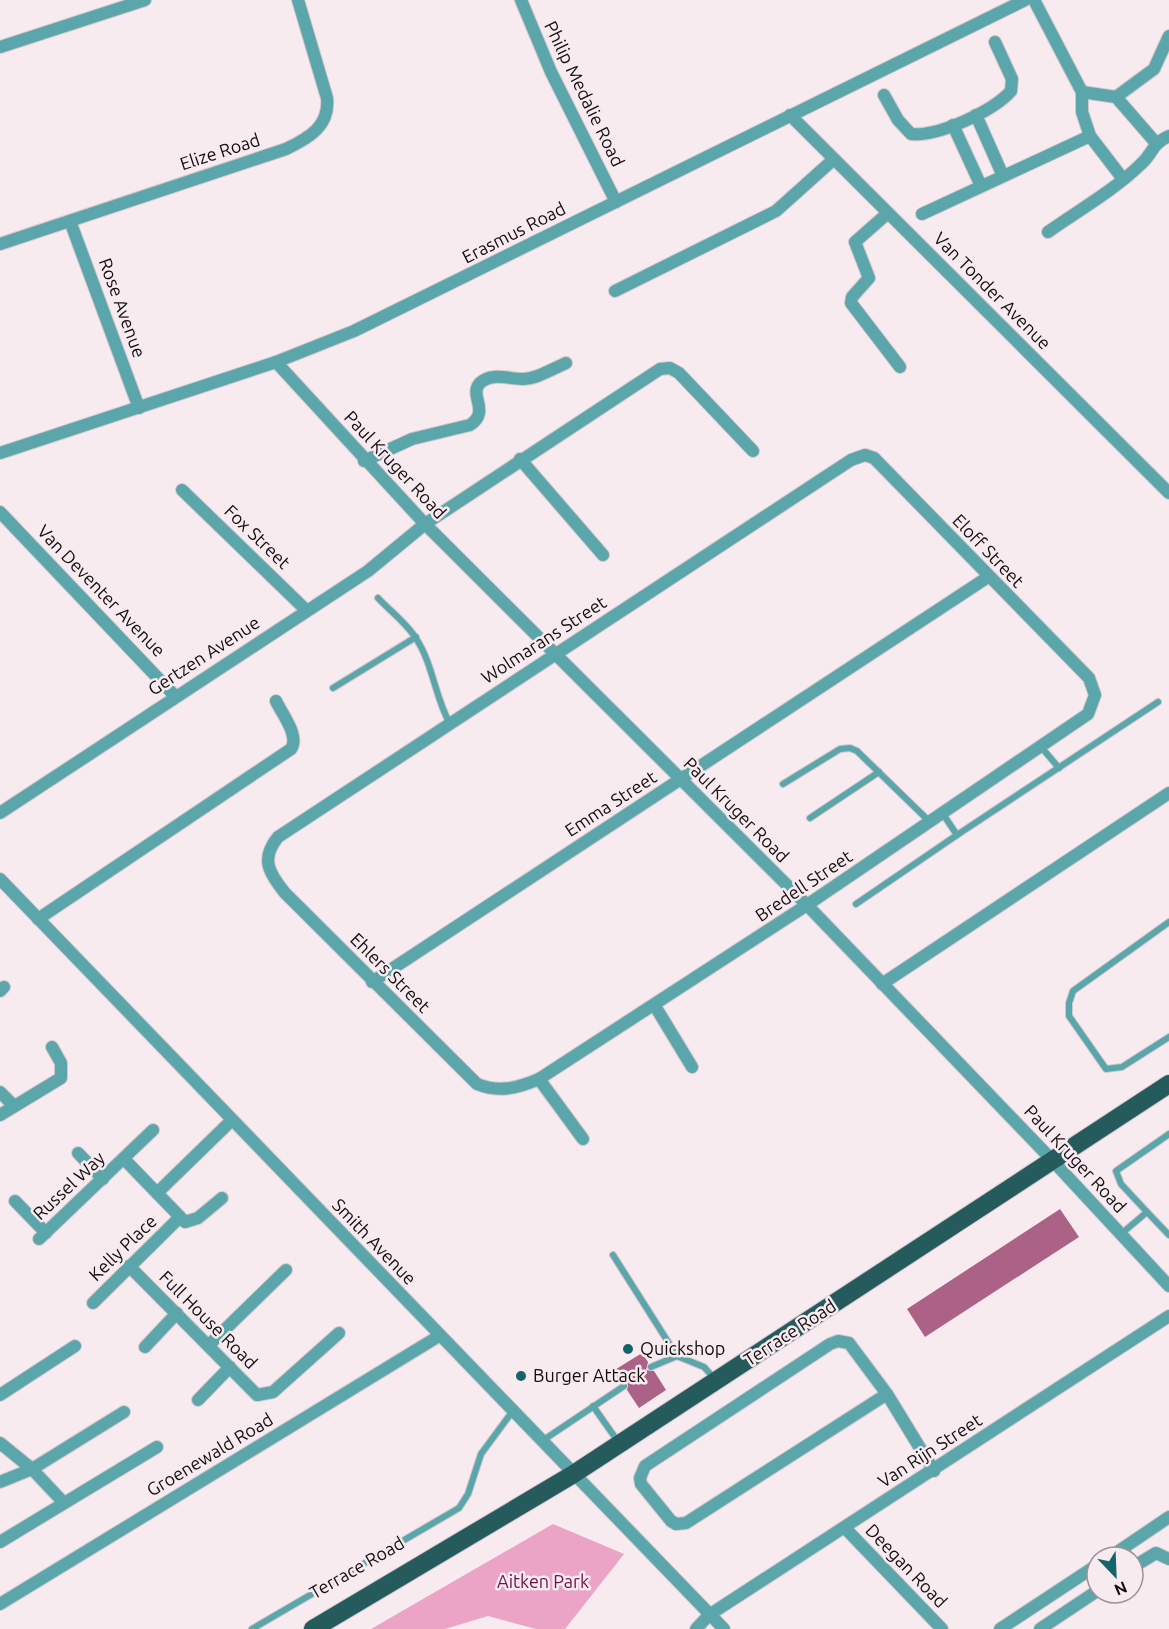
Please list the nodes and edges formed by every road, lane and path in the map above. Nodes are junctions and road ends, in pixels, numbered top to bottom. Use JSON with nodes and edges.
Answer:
{"nodes":[{"id":1,"x":145,"y":0,"type":"edge"},
{"id":2,"x":298,"y":0,"type":"edge"},
{"id":3,"x":521,"y":0,"type":"edge"},
{"id":4,"x":1025,"y":0,"type":"edge"},
{"id":5,"x":1034,"y":0,"type":"edge"},
{"id":6,"x":1169,"y":36,"type":"edge"},
{"id":7,"x":995,"y":42,"type":"dead end"},
{"id":8,"x":0,"y":47,"type":"edge"},
{"id":9,"x":1082,"y":92,"type":"junction"},
{"id":10,"x":884,"y":95,"type":"dead end"},
{"id":11,"x":1116,"y":97,"type":"junction"},
{"id":12,"x":790,"y":115,"type":"junction"},
{"id":13,"x":976,"y":115,"type":"junction"},
{"id":14,"x":953,"y":125,"type":"junction"},
{"id":15,"x":1090,"y":136,"type":"junction"},
{"id":16,"x":1169,"y":136,"type":"edge"},
{"id":17,"x":1156,"y":142,"type":"junction"},
{"id":18,"x":834,"y":159,"type":"junction"},
{"id":19,"x":1003,"y":176,"type":"junction"},
{"id":20,"x":1123,"y":179,"type":"junction"},
{"id":21,"x":981,"y":186,"type":"junction"},
{"id":22,"x":616,"y":202,"type":"junction"},
{"id":23,"x":888,"y":213,"type":"junction"},
{"id":24,"x":922,"y":214,"type":"dead end"},
{"id":25,"x":70,"y":221,"type":"junction"},
{"id":26,"x":1048,"y":232,"type":"dead end"},
{"id":27,"x":0,"y":244,"type":"edge"},
{"id":28,"x":615,"y":291,"type":"dead end"},
{"id":29,"x":276,"y":362,"type":"junction"},
{"id":30,"x":566,"y":363,"type":"dead end"},
{"id":31,"x":900,"y":367,"type":"dead end"},
{"id":32,"x":139,"y":408,"type":"junction"},
{"id":33,"x":753,"y":452,"type":"dead end"},
{"id":34,"x":0,"y":453,"type":"edge"},
{"id":35,"x":520,"y":459,"type":"junction"},
{"id":36,"x":851,"y":460,"type":"joint"},
{"id":37,"x":364,"y":461,"type":"junction"},
{"id":38,"x":182,"y":490,"type":"dead end"},
{"id":39,"x":1169,"y":493,"type":"edge"},
{"id":40,"x":0,"y":512,"type":"edge"},
{"id":41,"x":425,"y":524,"type":"junction"},
{"id":42,"x":603,"y":555,"type":"dead end"},
{"id":43,"x":988,"y":577,"type":"junction"},
{"id":44,"x":378,"y":598,"type":"dead end"},
{"id":45,"x":306,"y":610,"type":"junction"},
{"id":46,"x":416,"y":637,"type":"junction"},
{"id":47,"x":556,"y":654,"type":"junction"},
{"id":48,"x":1093,"y":686,"type":"joint"},
{"id":49,"x":333,"y":688,"type":"dead end"},
{"id":50,"x":175,"y":696,"type":"junction"},
{"id":51,"x":276,"y":701,"type":"dead end"},
{"id":52,"x":1158,"y":702,"type":"dead end"},
{"id":53,"x":450,"y":724,"type":"junction"},
{"id":54,"x":1042,"y":748,"type":"junction"},
{"id":55,"x":1059,"y":768,"type":"junction"},
{"id":56,"x":879,"y":772,"type":"junction"},
{"id":57,"x":680,"y":780,"type":"junction"},
{"id":58,"x":783,"y":784,"type":"dead end"},
{"id":59,"x":1169,"y":792,"type":"edge"},
{"id":60,"x":0,"y":813,"type":"edge"},
{"id":61,"x":943,"y":814,"type":"junction"},
{"id":62,"x":810,"y":818,"type":"dead end"},
{"id":63,"x":931,"y":822,"type":"junction"},
{"id":64,"x":957,"y":835,"type":"junction"},
{"id":65,"x":266,"y":859,"type":"joint"},
{"id":66,"x":0,"y":879,"type":"edge"},
{"id":67,"x":856,"y":904,"type":"dead end"},
{"id":68,"x":807,"y":905,"type":"junction"},
{"id":69,"x":38,"y":919,"type":"junction"},
{"id":70,"x":1169,"y":922,"type":"edge"},
{"id":71,"x":372,"y":982,"type":"junction"},
{"id":72,"x":882,"y":984,"type":"junction"},
{"id":73,"x":655,"y":1006,"type":"junction"},
{"id":74,"x":1169,"y":1037,"type":"edge"},
{"id":75,"x":52,"y":1047,"type":"dead end"},
{"id":76,"x":692,"y":1067,"type":"dead end"},
{"id":77,"x":539,"y":1079,"type":"junction"},
{"id":78,"x":1169,"y":1084,"type":"edge"},
{"id":79,"x":506,"y":1089,"type":"joint"},
{"id":80,"x":0,"y":1092,"type":"edge"},
{"id":81,"x":14,"y":1106,"type":"junction"},
{"id":82,"x":0,"y":1115,"type":"edge"},
{"id":83,"x":232,"y":1120,"type":"junction"},
{"id":84,"x":153,"y":1130,"type":"dead end"},
{"id":85,"x":1169,"y":1134,"type":"edge"},
{"id":86,"x":583,"y":1139,"type":"dead end"},
{"id":87,"x":78,"y":1153,"type":"dead end"},
{"id":88,"x":124,"y":1158,"type":"junction"},
{"id":89,"x":1053,"y":1161,"type":"junction"},
{"id":90,"x":103,"y":1179,"type":"junction"},
{"id":91,"x":157,"y":1193,"type":"junction"},
{"id":92,"x":222,"y":1198,"type":"dead end"},
{"id":93,"x":15,"y":1201,"type":"dead end"},
{"id":94,"x":1147,"y":1212,"type":"junction"},
{"id":95,"x":179,"y":1218,"type":"junction"},
{"id":96,"x":1121,"y":1234,"type":"junction"},
{"id":97,"x":1169,"y":1235,"type":"edge"},
{"id":98,"x":614,"y":1255,"type":"dead end"},
{"id":99,"x":129,"y":1266,"type":"junction"},
{"id":100,"x":286,"y":1269,"type":"dead end"},
{"id":101,"x":1169,"y":1286,"type":"edge"},
{"id":102,"x":93,"y":1303,"type":"dead end"},
{"id":103,"x":177,"y":1313,"type":"junction"},
{"id":104,"x":1169,"y":1316,"type":"edge"},
{"id":105,"x":339,"y":1333,"type":"dead end"},
{"id":106,"x":439,"y":1336,"type":"junction"},
{"id":107,"x":209,"y":1345,"type":"junction"},
{"id":108,"x":75,"y":1346,"type":"dead end"},
{"id":109,"x":145,"y":1347,"type":"dead end"},
{"id":110,"x":677,"y":1356,"type":"junction"},
{"id":111,"x":230,"y":1367,"type":"junction"},
{"id":112,"x":651,"y":1367,"type":"dead end"},
{"id":113,"x":716,"y":1381,"type":"junction"},
{"id":114,"x":624,"y":1386,"type":"dead end"},
{"id":115,"x":887,"y":1394,"type":"junction"},
{"id":116,"x":0,"y":1395,"type":"edge"},
{"id":117,"x":198,"y":1400,"type":"dead end"},
{"id":118,"x":593,"y":1406,"type":"junction"},
{"id":119,"x":124,"y":1412,"type":"dead end"},
{"id":120,"x":512,"y":1412,"type":"junction"},
{"id":121,"x":541,"y":1442,"type":"junction"},
{"id":122,"x":0,"y":1443,"type":"edge"},
{"id":123,"x":620,"y":1444,"type":"junction"},
{"id":124,"x":157,"y":1447,"type":"dead end"},
{"id":125,"x":32,"y":1469,"type":"junction"},
{"id":126,"x":934,"y":1471,"type":"junction"},
{"id":127,"x":572,"y":1475,"type":"junction"},
{"id":128,"x":0,"y":1482,"type":"edge"},
{"id":129,"x":64,"y":1503,"type":"junction"},
{"id":130,"x":1169,"y":1517,"type":"edge"},
{"id":131,"x":845,"y":1528,"type":"junction"},
{"id":132,"x":0,"y":1542,"type":"edge"},
{"id":133,"x":1128,"y":1545,"type":"edge"},
{"id":134,"x":1169,"y":1559,"type":"edge"},
{"id":135,"x":1145,"y":1560,"type":"edge"},
{"id":136,"x":1085,"y":1573,"type":"edge"},
{"id":137,"x":1085,"y":1599,"type":"edge"},
{"id":138,"x":0,"y":1604,"type":"edge"},
{"id":139,"x":710,"y":1615,"type":"junction"},
{"id":140,"x":252,"y":1629,"type":"edge"},
{"id":141,"x":313,"y":1629,"type":"edge"},
{"id":142,"x":696,"y":1629,"type":"edge"},
{"id":143,"x":723,"y":1629,"type":"edge"},
{"id":144,"x":942,"y":1629,"type":"edge"},
{"id":145,"x":1000,"y":1629,"type":"edge"},
{"id":146,"x":1040,"y":1629,"type":"edge"}],
"edges":[{"from":1,"to":8,"type":"street"},
{"from":2,"to":25,"type":"street","name":"Elize Road"},
{"from":3,"to":22,"type":"street","name":"Philip Medalie Road"},
{"from":4,"to":12,"type":"street","name":"Erasmus Road"},
{"from":5,"to":9,"type":"street"},
{"from":6,"to":11,"type":"street"},
{"from":7,"to":13,"type":"street"},
{"from":9,"to":11,"type":"street"},
{"from":9,"to":15,"type":"street"},
{"from":10,"to":14,"type":"street"},
{"from":11,"to":17,"type":"street"},
{"from":12,"to":18,"type":"street","name":"Van Tonder Avenue"},
{"from":12,"to":22,"type":"street","name":"Erasmus Road"},
{"from":13,"to":14,"type":"street"},
{"from":13,"to":19,"type":"street"},
{"from":14,"to":21,"type":"street"},
{"from":15,"to":19,"type":"street"},
{"from":15,"to":20,"type":"street"},
{"from":16,"to":17,"type":"street"},
{"from":17,"to":20,"type":"street"},
{"from":18,"to":23,"type":"street","name":"Van Tonder Avenue"},
{"from":18,"to":28,"type":"street"},
{"from":19,"to":21,"type":"street"},
{"from":20,"to":26,"type":"street"},
{"from":21,"to":24,"type":"street"},
{"from":22,"to":29,"type":"street","name":"Erasmus Road"},
{"from":23,"to":31,"type":"street"},
{"from":23,"to":39,"type":"street","name":"Van Tonder Avenue"},
{"from":25,"to":27,"type":"street","name":"Elize Road"},
{"from":25,"to":32,"type":"street","name":"Rose Avenue"},
{"from":29,"to":32,"type":"street","name":"Erasmus Road"},
{"from":29,"to":37,"type":"street","name":"Paul Kruger Road"},
{"from":30,"to":37,"type":"street"},
{"from":32,"to":34,"type":"street","name":"Erasmus Road"},
{"from":33,"to":35,"type":"street","name":"Gertzen Avenue"},
{"from":35,"to":41,"type":"street","name":"Gertzen Avenue"},
{"from":35,"to":42,"type":"street"},
{"from":36,"to":43,"type":"street","name":"Eloff Street"},
{"from":36,"to":47,"type":"street","name":"Wolmarans Street"},
{"from":37,"to":41,"type":"street","name":"Paul Kruger Road"},
{"from":38,"to":45,"type":"street","name":"Fox Street"},
{"from":40,"to":50,"type":"street","name":"Van Deventer Avenue"},
{"from":41,"to":45,"type":"street","name":"Gertzen Avenue"},
{"from":41,"to":47,"type":"street","name":"Paul Kruger Road"},
{"from":43,"to":48,"type":"street","name":"Eloff Street"},
{"from":43,"to":57,"type":"street","name":"Emma Street"},
{"from":44,"to":46,"type":"lane"},
{"from":45,"to":50,"type":"street","name":"Gertzen Avenue"},
{"from":46,"to":49,"type":"lane"},
{"from":46,"to":53,"type":"lane"},
{"from":47,"to":53,"type":"street","name":"Wolmarans Street"},
{"from":47,"to":57,"type":"street","name":"Paul Kruger Road"},
{"from":48,"to":54,"type":"street","name":"Bredell Street"},
{"from":50,"to":60,"type":"street","name":"Gertzen Avenue"},
{"from":51,"to":69,"type":"street"},
{"from":52,"to":55,"type":"lane"},
{"from":53,"to":65,"type":"street","name":"Wolmarans Street"},
{"from":54,"to":55,"type":"lane"},
{"from":54,"to":61,"type":"street","name":"Bredell Street"},
{"from":55,"to":64,"type":"lane"},
{"from":56,"to":58,"type":"lane"},
{"from":56,"to":62,"type":"lane"},
{"from":56,"to":63,"type":"lane"},
{"from":57,"to":68,"type":"street","name":"Paul Kruger Road"},
{"from":57,"to":71,"type":"street","name":"Emma Street"},
{"from":59,"to":72,"type":"street"},
{"from":61,"to":63,"type":"street","name":"Bredell Street"},
{"from":61,"to":64,"type":"lane"},
{"from":63,"to":68,"type":"street","name":"Bredell Street"},
{"from":64,"to":67,"type":"lane"},
{"from":65,"to":71,"type":"street","name":"Ehlers Street"},
{"from":66,"to":69,"type":"street","name":"Smith Avenue"},
{"from":68,"to":72,"type":"street","name":"Paul Kruger Road"},
{"from":68,"to":73,"type":"street","name":"Bredell Street"},
{"from":69,"to":83,"type":"street","name":"Smith Avenue"},
{"from":70,"to":74,"type":"lane"},
{"from":71,"to":79,"type":"street","name":"Ehlers Street"},
{"from":72,"to":89,"type":"street","name":"Paul Kruger Road"},
{"from":73,"to":76,"type":"street"},
{"from":73,"to":77,"type":"street","name":"Bredell Street"},
{"from":75,"to":81,"type":"street"},
{"from":77,"to":79,"type":"street","name":"Bredell Street"},
{"from":77,"to":86,"type":"street"},
{"from":78,"to":89,"type":"main road","name":"Terrace Road"},
{"from":80,"to":81,"type":"street"},
{"from":81,"to":82,"type":"street"},
{"from":83,"to":91,"type":"street"},
{"from":83,"to":106,"type":"street","name":"Smith Avenue"},
{"from":84,"to":88,"type":"street","name":"Russel Way"},
{"from":85,"to":94,"type":"lane"},
{"from":87,"to":90,"type":"street"},
{"from":88,"to":90,"type":"street","name":"Russel Way"},
{"from":88,"to":91,"type":"street","name":"Russel Way"},
{"from":89,"to":96,"type":"street","name":"Paul Kruger Road"},
{"from":89,"to":113,"type":"main road","name":"Terrace Road"},
{"from":90,"to":93,"type":"street","name":"Russel Way"},
{"from":91,"to":95,"type":"street","name":"Russel Way"},
{"from":92,"to":95,"type":"street"},
{"from":94,"to":96,"type":"lane"},
{"from":94,"to":97,"type":"lane"},
{"from":95,"to":99,"type":"street","name":"Kelly Place"},
{"from":96,"to":101,"type":"street","name":"Paul Kruger Road"},
{"from":98,"to":110,"type":"lane"},
{"from":99,"to":102,"type":"street","name":"Kelly Place"},
{"from":99,"to":103,"type":"street","name":"Full House Road"},
{"from":100,"to":107,"type":"street"},
{"from":103,"to":107,"type":"street","name":"Full House Road"},
{"from":103,"to":109,"type":"street"},
{"from":104,"to":126,"type":"street","name":"Van Rijn Street"},
{"from":105,"to":111,"type":"street","name":"Full House Road"},
{"from":106,"to":120,"type":"street","name":"Smith Avenue"},
{"from":106,"to":138,"type":"street","name":"Groenewald Road"},
{"from":107,"to":111,"type":"street","name":"Full House Road"},
{"from":108,"to":116,"type":"street"},
{"from":110,"to":112,"type":"lane"},
{"from":110,"to":113,"type":"lane"},
{"from":111,"to":117,"type":"street"},
{"from":113,"to":123,"type":"main road","name":"Terrace Road"},
{"from":114,"to":118,"type":"lane"},
{"from":115,"to":115,"type":"street"},
{"from":115,"to":126,"type":"street"},
{"from":118,"to":121,"type":"lane"},
{"from":118,"to":123,"type":"lane"},
{"from":119,"to":125,"type":"street"},
{"from":120,"to":121,"type":"street","name":"Smith Avenue"},
{"from":120,"to":140,"type":"lane","name":"Terrace Road"},
{"from":121,"to":127,"type":"street","name":"Smith Avenue"},
{"from":122,"to":125,"type":"street"},
{"from":123,"to":127,"type":"main road","name":"Terrace Road"},
{"from":124,"to":129,"type":"street"},
{"from":125,"to":128,"type":"street"},
{"from":125,"to":129,"type":"street"},
{"from":126,"to":131,"type":"street","name":"Van Rijn Street"},
{"from":127,"to":139,"type":"street","name":"Smith Avenue"},
{"from":127,"to":141,"type":"main road","name":"Terrace Road"},
{"from":129,"to":132,"type":"street"},
{"from":130,"to":133,"type":"street"},
{"from":131,"to":139,"type":"street","name":"Van Rijn Street"},
{"from":131,"to":144,"type":"street","name":"Deegan Road"},
{"from":134,"to":135,"type":"street"},
{"from":136,"to":145,"type":"street"},
{"from":137,"to":146,"type":"street"},
{"from":139,"to":142,"type":"street","name":"Van Rijn Street"},
{"from":139,"to":143,"type":"street","name":"Smith Avenue"}]}
